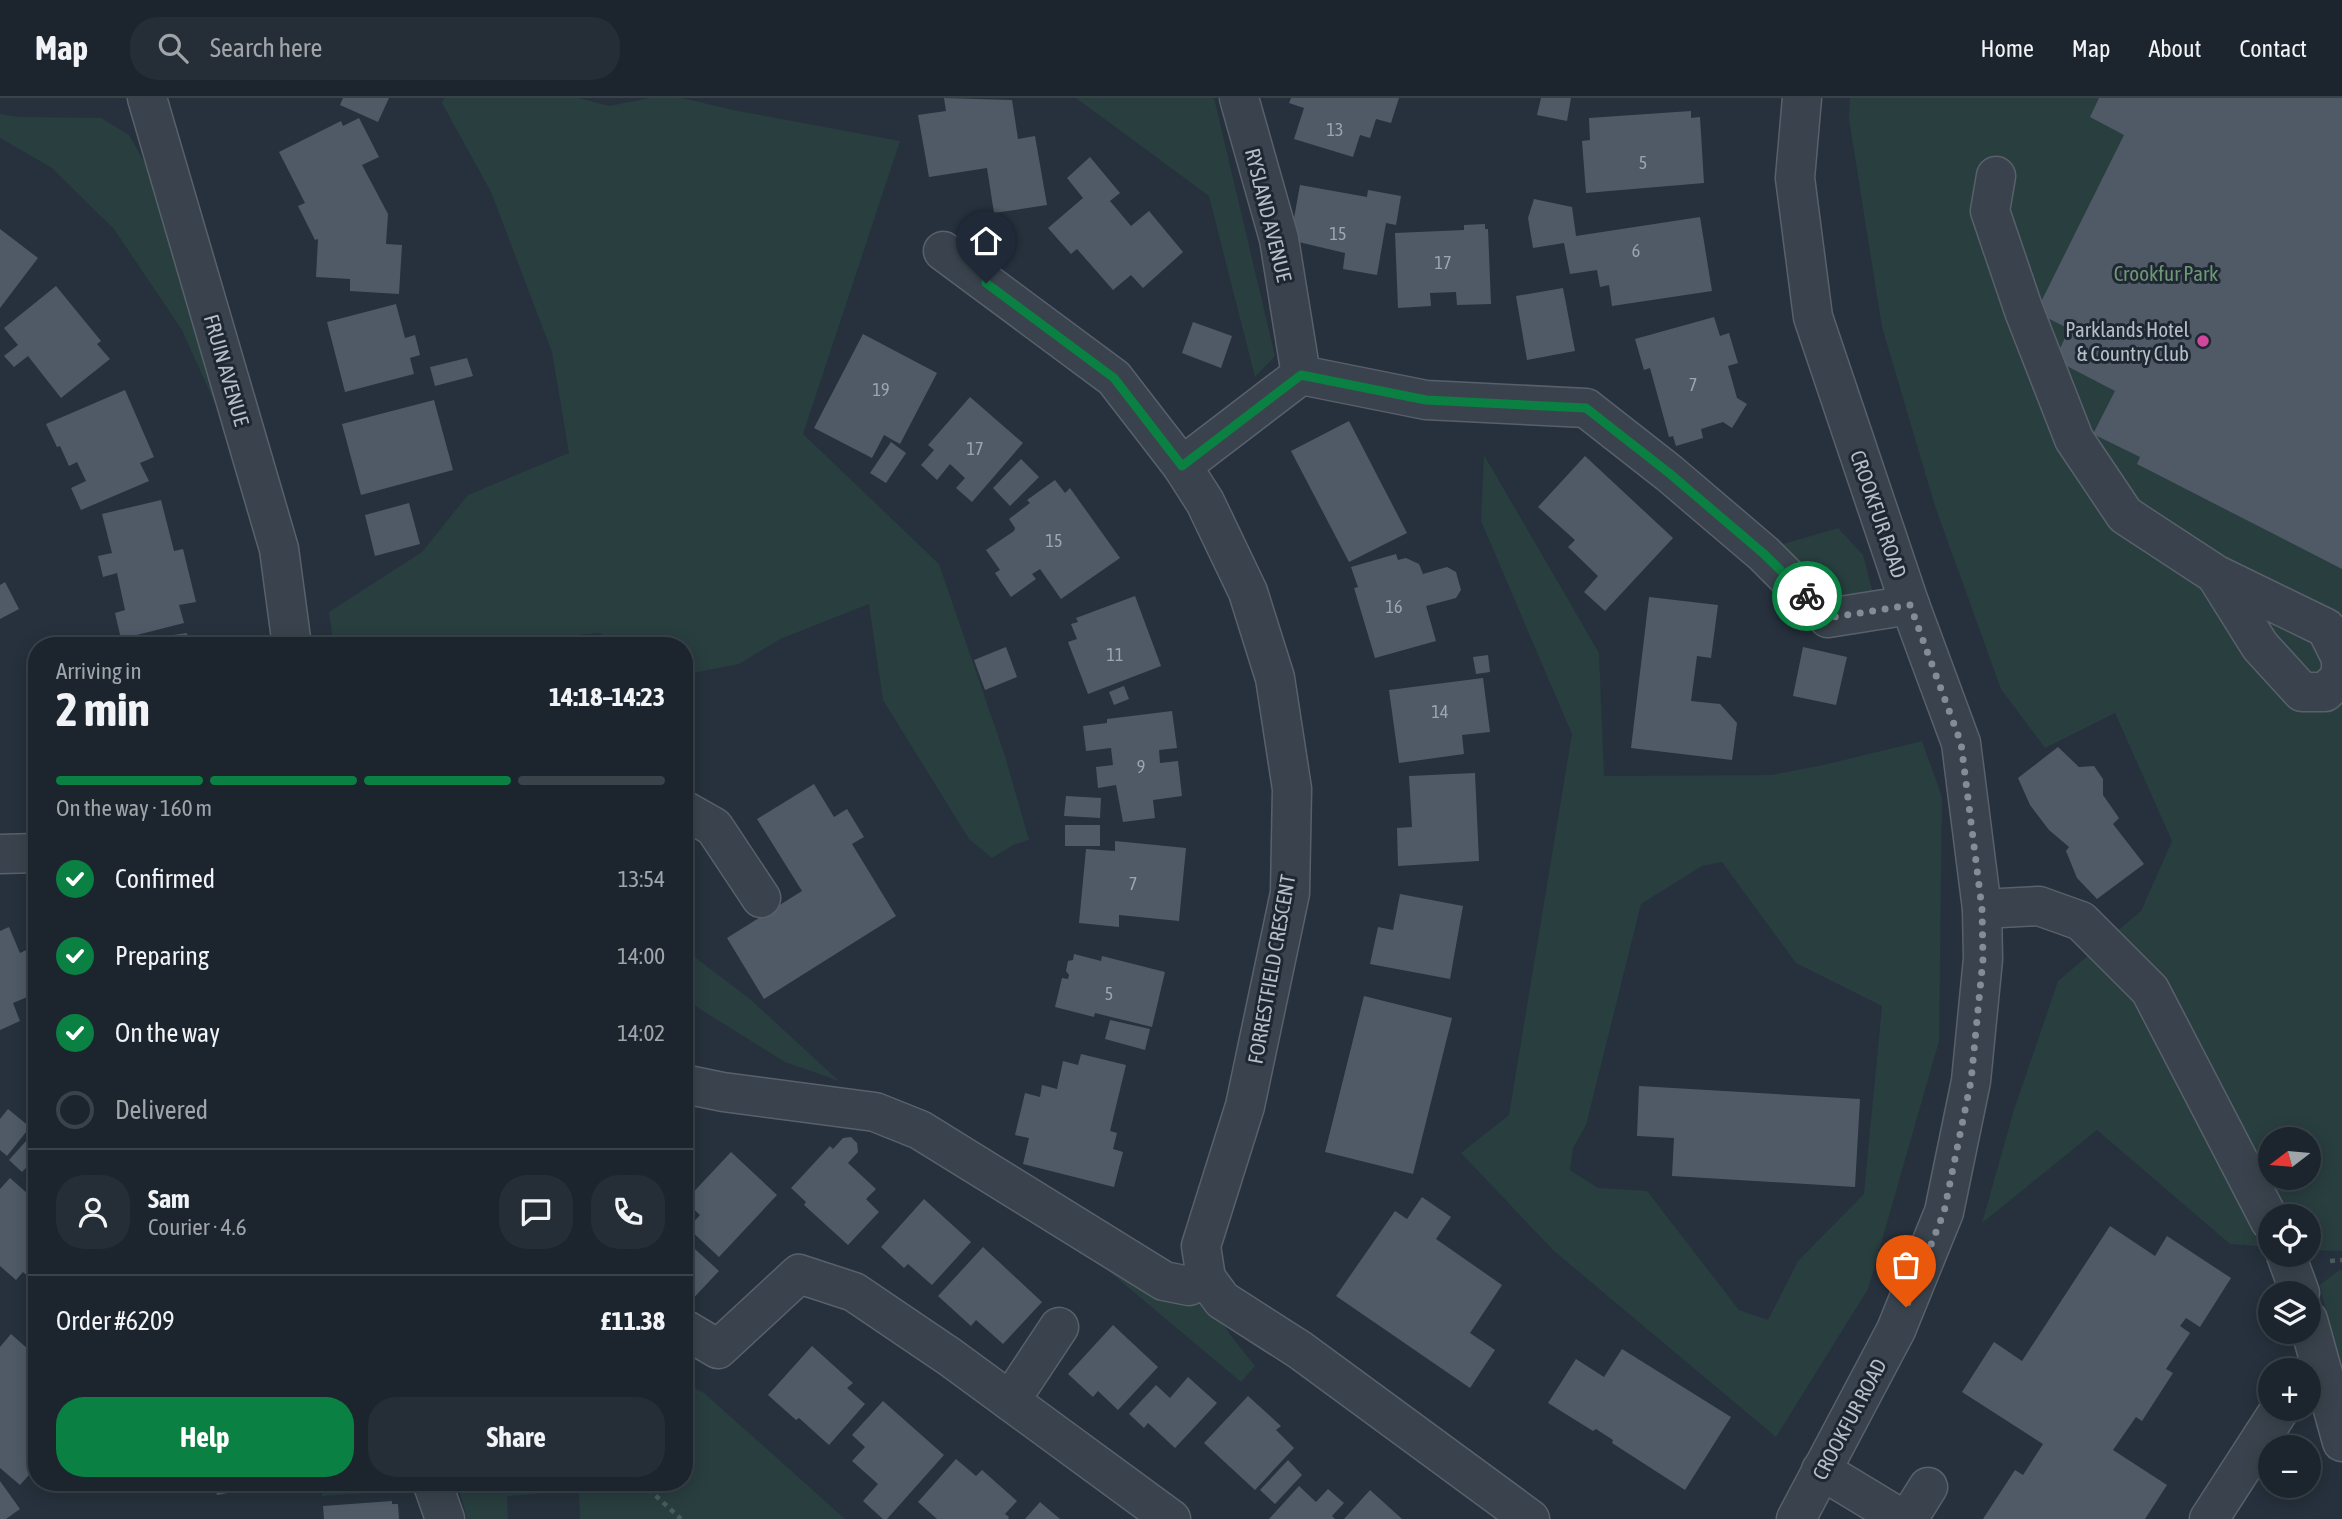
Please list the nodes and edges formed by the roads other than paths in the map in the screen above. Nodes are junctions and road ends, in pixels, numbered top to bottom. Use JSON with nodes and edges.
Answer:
{"nodes":[{"id":1,"x":147,"y":98,"type":"edge"},
{"id":2,"x":1239,"y":98,"type":"edge"},
{"id":3,"x":1802,"y":98,"type":"edge"},
{"id":4,"x":1996,"y":176,"type":"dead end"},
{"id":5,"x":943,"y":251,"type":"dead end"},
{"id":6,"x":1301,"y":375,"type":"junction"},
{"id":7,"x":1182,"y":466,"type":"junction"},
{"id":8,"x":2215,"y":574,"type":"dead end"},
{"id":9,"x":1910,"y":605,"type":"junction"},
{"id":10,"x":291,"y":637,"type":"edge"},
{"id":11,"x":693,"y":815,"type":"edge"},
{"id":12,"x":28,"y":853,"type":"edge"},
{"id":13,"x":0,"y":854,"type":"edge"},
{"id":14,"x":761,"y":898,"type":"dead end"},
{"id":15,"x":1982,"y":909,"type":"junction"},
{"id":16,"x":693,"y":1086,"type":"edge"},
{"id":17,"x":2261,"y":1204,"type":"edge"},
{"id":18,"x":1206,"y":1278,"type":"junction"},
{"id":19,"x":1059,"y":1327,"type":"dead end"},
{"id":20,"x":693,"y":1334,"type":"edge"},
{"id":21,"x":2321,"y":1383,"type":"edge"},
{"id":22,"x":1010,"y":1401,"type":"junction"},
{"id":23,"x":2274,"y":1421,"type":"edge"},
{"id":24,"x":2342,"y":1442,"type":"edge"},
{"id":25,"x":1821,"y":1470,"type":"junction"},
{"id":26,"x":1928,"y":1487,"type":"dead end"},
{"id":27,"x":435,"y":1491,"type":"edge"},
{"id":28,"x":2224,"y":1515,"type":"edge"},
{"id":29,"x":445,"y":1519,"type":"edge"},
{"id":30,"x":1171,"y":1519,"type":"edge"},
{"id":31,"x":1530,"y":1519,"type":"edge"},
{"id":32,"x":1796,"y":1519,"type":"edge"},
{"id":33,"x":1902,"y":1519,"type":"edge"},
{"id":34,"x":1908,"y":1519,"type":"edge"}],
"edges":[{"from":1,"to":10,"type":"street","name":"FRUIN AVENUE"},
{"from":2,"to":6,"type":"street","name":"RYSLAND AVENUE"},
{"from":3,"to":9,"type":"street","name":"CROOKFUR ROAD"},
{"from":4,"to":8,"type":"street"},
{"from":5,"to":7,"type":"street","name":"FORRESTFIELD CRESCENT"},
{"from":6,"to":7,"type":"street"},
{"from":6,"to":9,"type":"street"},
{"from":7,"to":18,"type":"street","name":"FORRESTFIELD CRESCENT"},
{"from":9,"to":15,"type":"street","name":"CROOKFUR ROAD"},
{"from":11,"to":14,"type":"street"},
{"from":12,"to":13,"type":"street"},
{"from":15,"to":17,"type":"street"},
{"from":15,"to":25,"type":"street","name":"CROOKFUR ROAD"},
{"from":16,"to":18,"type":"street"},
{"from":18,"to":31,"type":"street"},
{"from":19,"to":22,"type":"street"},
{"from":20,"to":22,"type":"street"},
{"from":21,"to":24,"type":"street"},
{"from":22,"to":30,"type":"street"},
{"from":23,"to":28,"type":"street"},
{"from":25,"to":32,"type":"street","name":"CROOKFUR ROAD"},
{"from":25,"to":33,"type":"street"},
{"from":26,"to":34,"type":"street"},
{"from":27,"to":29,"type":"street"}]}
